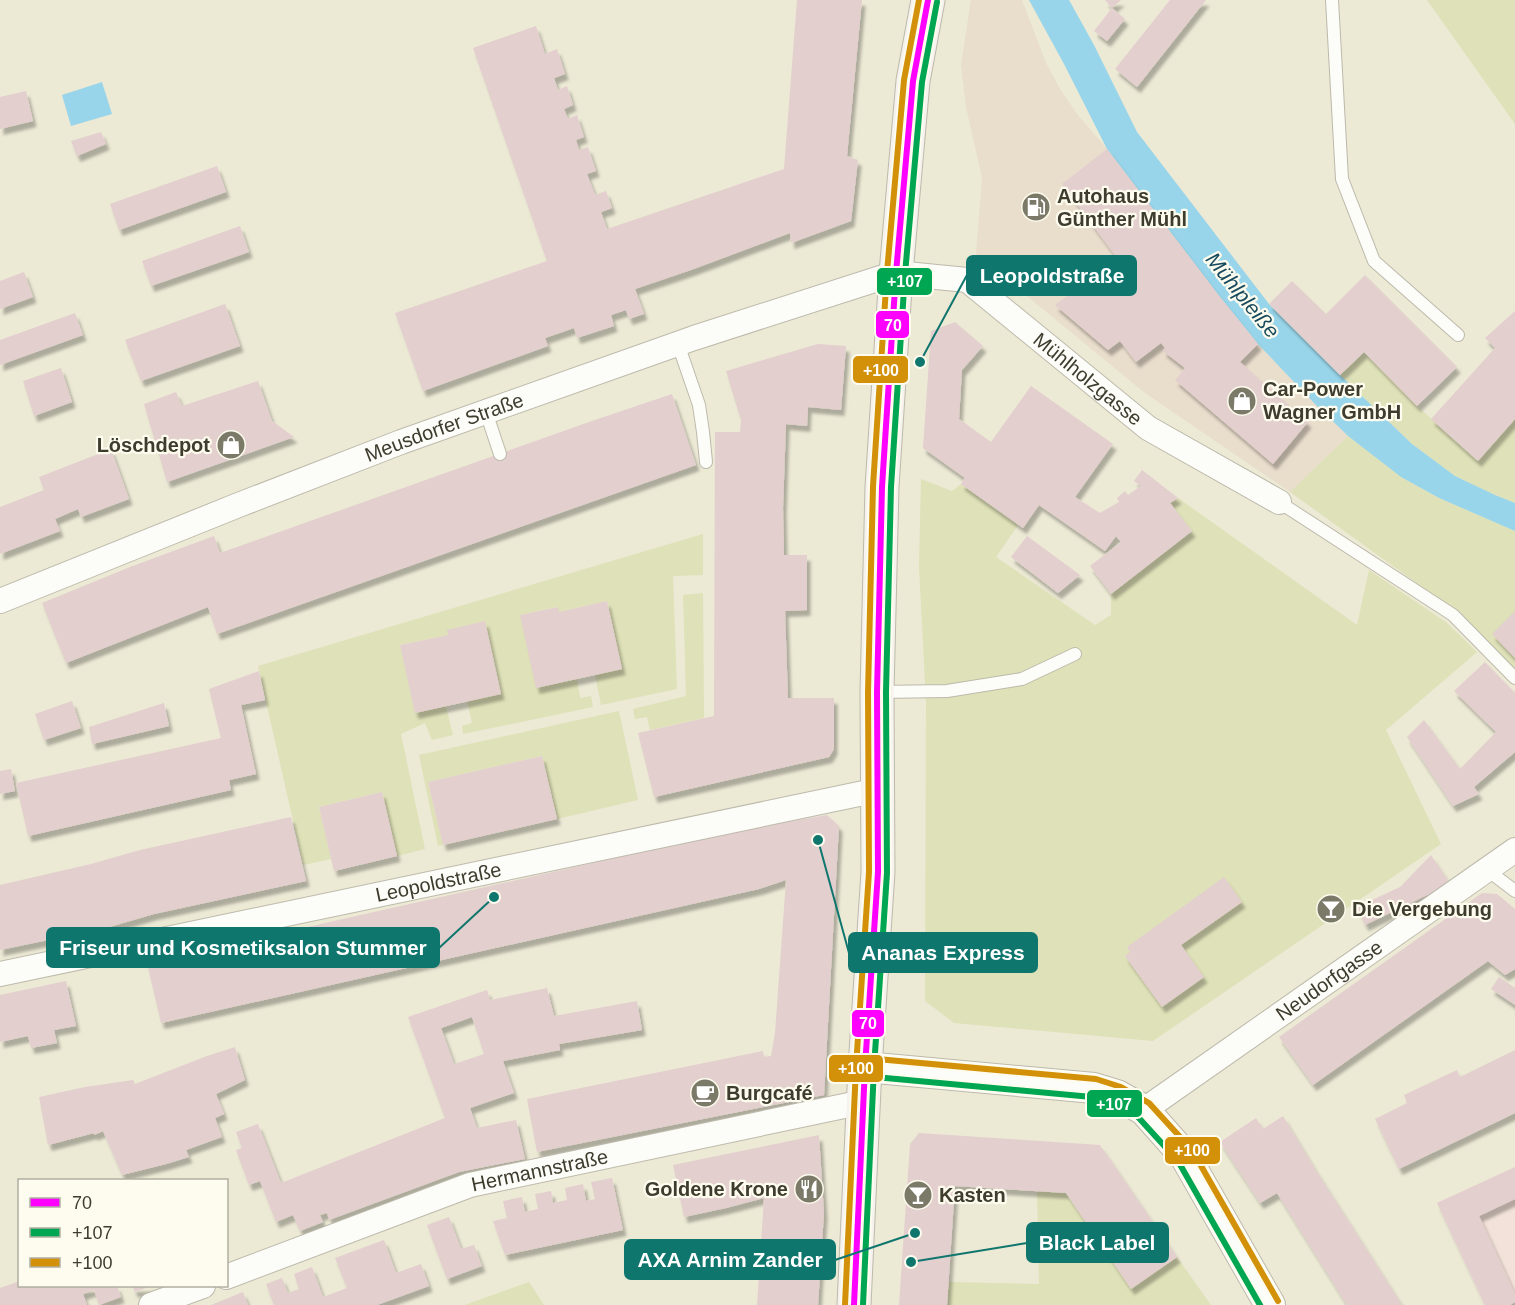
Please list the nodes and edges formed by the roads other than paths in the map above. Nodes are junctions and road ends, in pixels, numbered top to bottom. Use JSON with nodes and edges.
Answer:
{"nodes":[{"id":1,"x":928,"y":0,"type":"edge"},
{"id":2,"x":1332,"y":0,"type":"edge"},
{"id":3,"x":896,"y":273,"type":"junction"},
{"id":4,"x":1458,"y":335,"type":"dead end"},
{"id":5,"x":678,"y":344,"type":"junction"},
{"id":6,"x":486,"y":412,"type":"junction"},
{"id":7,"x":500,"y":454,"type":"dead end"},
{"id":8,"x":706,"y":462,"type":"dead end"},
{"id":9,"x":1279,"y":502,"type":"joint"},
{"id":10,"x":0,"y":601,"type":"edge"},
{"id":11,"x":1075,"y":654,"type":"dead end"},
{"id":12,"x":1515,"y":678,"type":"edge"},
{"id":13,"x":877,"y":692,"type":"junction"},
{"id":14,"x":878,"y":790,"type":"junction"},
{"id":15,"x":1515,"y":850,"type":"edge"},
{"id":16,"x":1486,"y":869,"type":"junction"},
{"id":17,"x":1515,"y":891,"type":"edge"},
{"id":18,"x":0,"y":974,"type":"edge"},
{"id":19,"x":865,"y":1067,"type":"junction"},
{"id":20,"x":863,"y":1102,"type":"junction"},
{"id":21,"x":1144,"y":1110,"type":"junction"},
{"id":22,"x":228,"y":1275,"type":"edge"},
{"id":23,"x":200,"y":1287,"type":"edge"},
{"id":24,"x":151,"y":1305,"type":"edge"},
{"id":25,"x":854,"y":1305,"type":"edge"},
{"id":26,"x":1270,"y":1305,"type":"edge"}],
"edges":[{"from":1,"to":3,"type":"main road"},
{"from":2,"to":4,"type":"lane"},
{"from":3,"to":5,"type":"street","name":"Meusdorfer Straße"},
{"from":3,"to":9,"type":"street","name":"Mühlholzgasse"},
{"from":3,"to":13,"type":"main road"},
{"from":5,"to":6,"type":"street","name":"Meusdorfer Straße"},
{"from":5,"to":8,"type":"lane"},
{"from":6,"to":7,"type":"lane"},
{"from":6,"to":10,"type":"street","name":"Meusdorfer Straße"},
{"from":9,"to":12,"type":"lane"},
{"from":11,"to":13,"type":"lane"},
{"from":13,"to":14,"type":"main road"},
{"from":14,"to":18,"type":"street","name":"Leopoldstraße"},
{"from":14,"to":19,"type":"main road"},
{"from":15,"to":16,"type":"street","name":"Neudorfgasse"},
{"from":16,"to":17,"type":"lane"},
{"from":16,"to":21,"type":"street","name":"Neudorfgasse"},
{"from":19,"to":20,"type":"main road"},
{"from":19,"to":21,"type":"street"},
{"from":20,"to":22,"type":"street","name":"Hermannstraße"},
{"from":20,"to":25,"type":"main road"},
{"from":21,"to":26,"type":"street"},
{"from":23,"to":24,"type":"street"}]}
